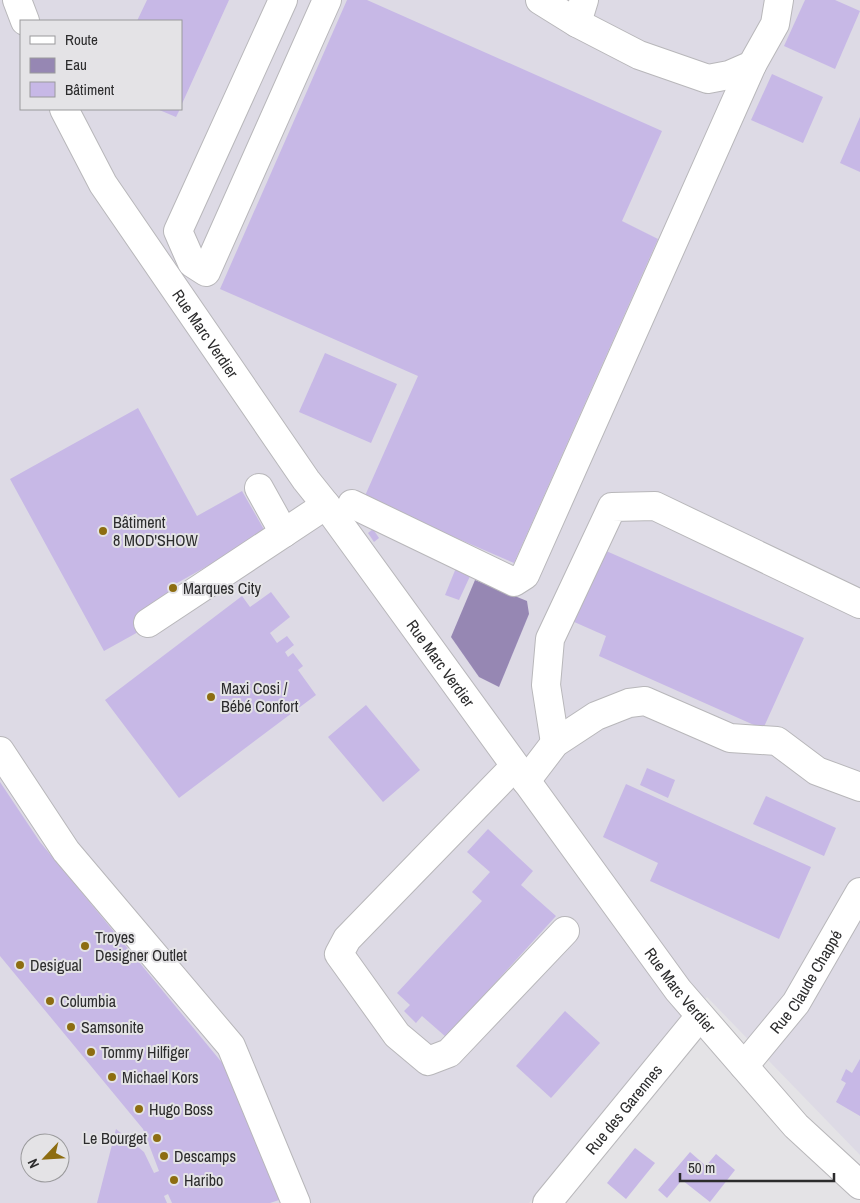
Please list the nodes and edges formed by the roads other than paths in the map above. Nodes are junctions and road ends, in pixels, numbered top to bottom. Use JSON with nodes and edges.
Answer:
{"nodes":[{"id":1,"x":17,"y":0,"type":"edge"},
{"id":2,"x":283,"y":0,"type":"edge"},
{"id":3,"x":327,"y":0,"type":"edge"},
{"id":4,"x":540,"y":0,"type":"edge"},
{"id":5,"x":779,"y":0,"type":"edge"},
{"id":6,"x":581,"y":11,"type":"edge"},
{"id":7,"x":25,"y":20,"type":"edge"},
{"id":8,"x":752,"y":65,"type":"junction"},
{"id":9,"x":65,"y":110,"type":"edge"},
{"id":10,"x":259,"y":488,"type":"dead end"},
{"id":11,"x":339,"y":505,"type":"junction"},
{"id":12,"x":284,"y":533,"type":"junction"},
{"id":13,"x":860,"y":604,"type":"edge"},
{"id":14,"x":148,"y":623,"type":"dead end"},
{"id":15,"x":555,"y":743,"type":"junction"},
{"id":16,"x":0,"y":751,"type":"edge"},
{"id":17,"x":520,"y":774,"type":"junction"},
{"id":18,"x":860,"y":787,"type":"edge"},
{"id":19,"x":860,"y":892,"type":"edge"},
{"id":20,"x":565,"y":932,"type":"dead end"},
{"id":21,"x":700,"y":1016,"type":"junction"},
{"id":22,"x":744,"y":1066,"type":"junction"},
{"id":23,"x":860,"y":1185,"type":"edge"},
{"id":24,"x":296,"y":1203,"type":"edge"},
{"id":25,"x":547,"y":1203,"type":"edge"}],
"edges":[{"from":1,"to":7,"type":"street"},
{"from":2,"to":3,"type":"street"},
{"from":4,"to":6,"type":"street"},
{"from":5,"to":8,"type":"street"},
{"from":6,"to":8,"type":"street"},
{"from":8,"to":11,"type":"street"},
{"from":9,"to":11,"type":"street","name":"Rue Marc Verdier"},
{"from":10,"to":12,"type":"street"},
{"from":11,"to":12,"type":"street"},
{"from":11,"to":17,"type":"street","name":"Rue Marc Verdier"},
{"from":12,"to":14,"type":"street"},
{"from":13,"to":15,"type":"street"},
{"from":15,"to":17,"type":"street"},
{"from":15,"to":18,"type":"street"},
{"from":16,"to":24,"type":"street"},
{"from":17,"to":20,"type":"street"},
{"from":17,"to":21,"type":"street","name":"Rue Marc Verdier"},
{"from":19,"to":22,"type":"street","name":"Rue Claude Chappé"},
{"from":21,"to":22,"type":"street","name":"Rue Marc Verdier"},
{"from":21,"to":25,"type":"street","name":"Rue des Garennes"},
{"from":22,"to":23,"type":"street","name":"Rue Marc Verdier"}]}
